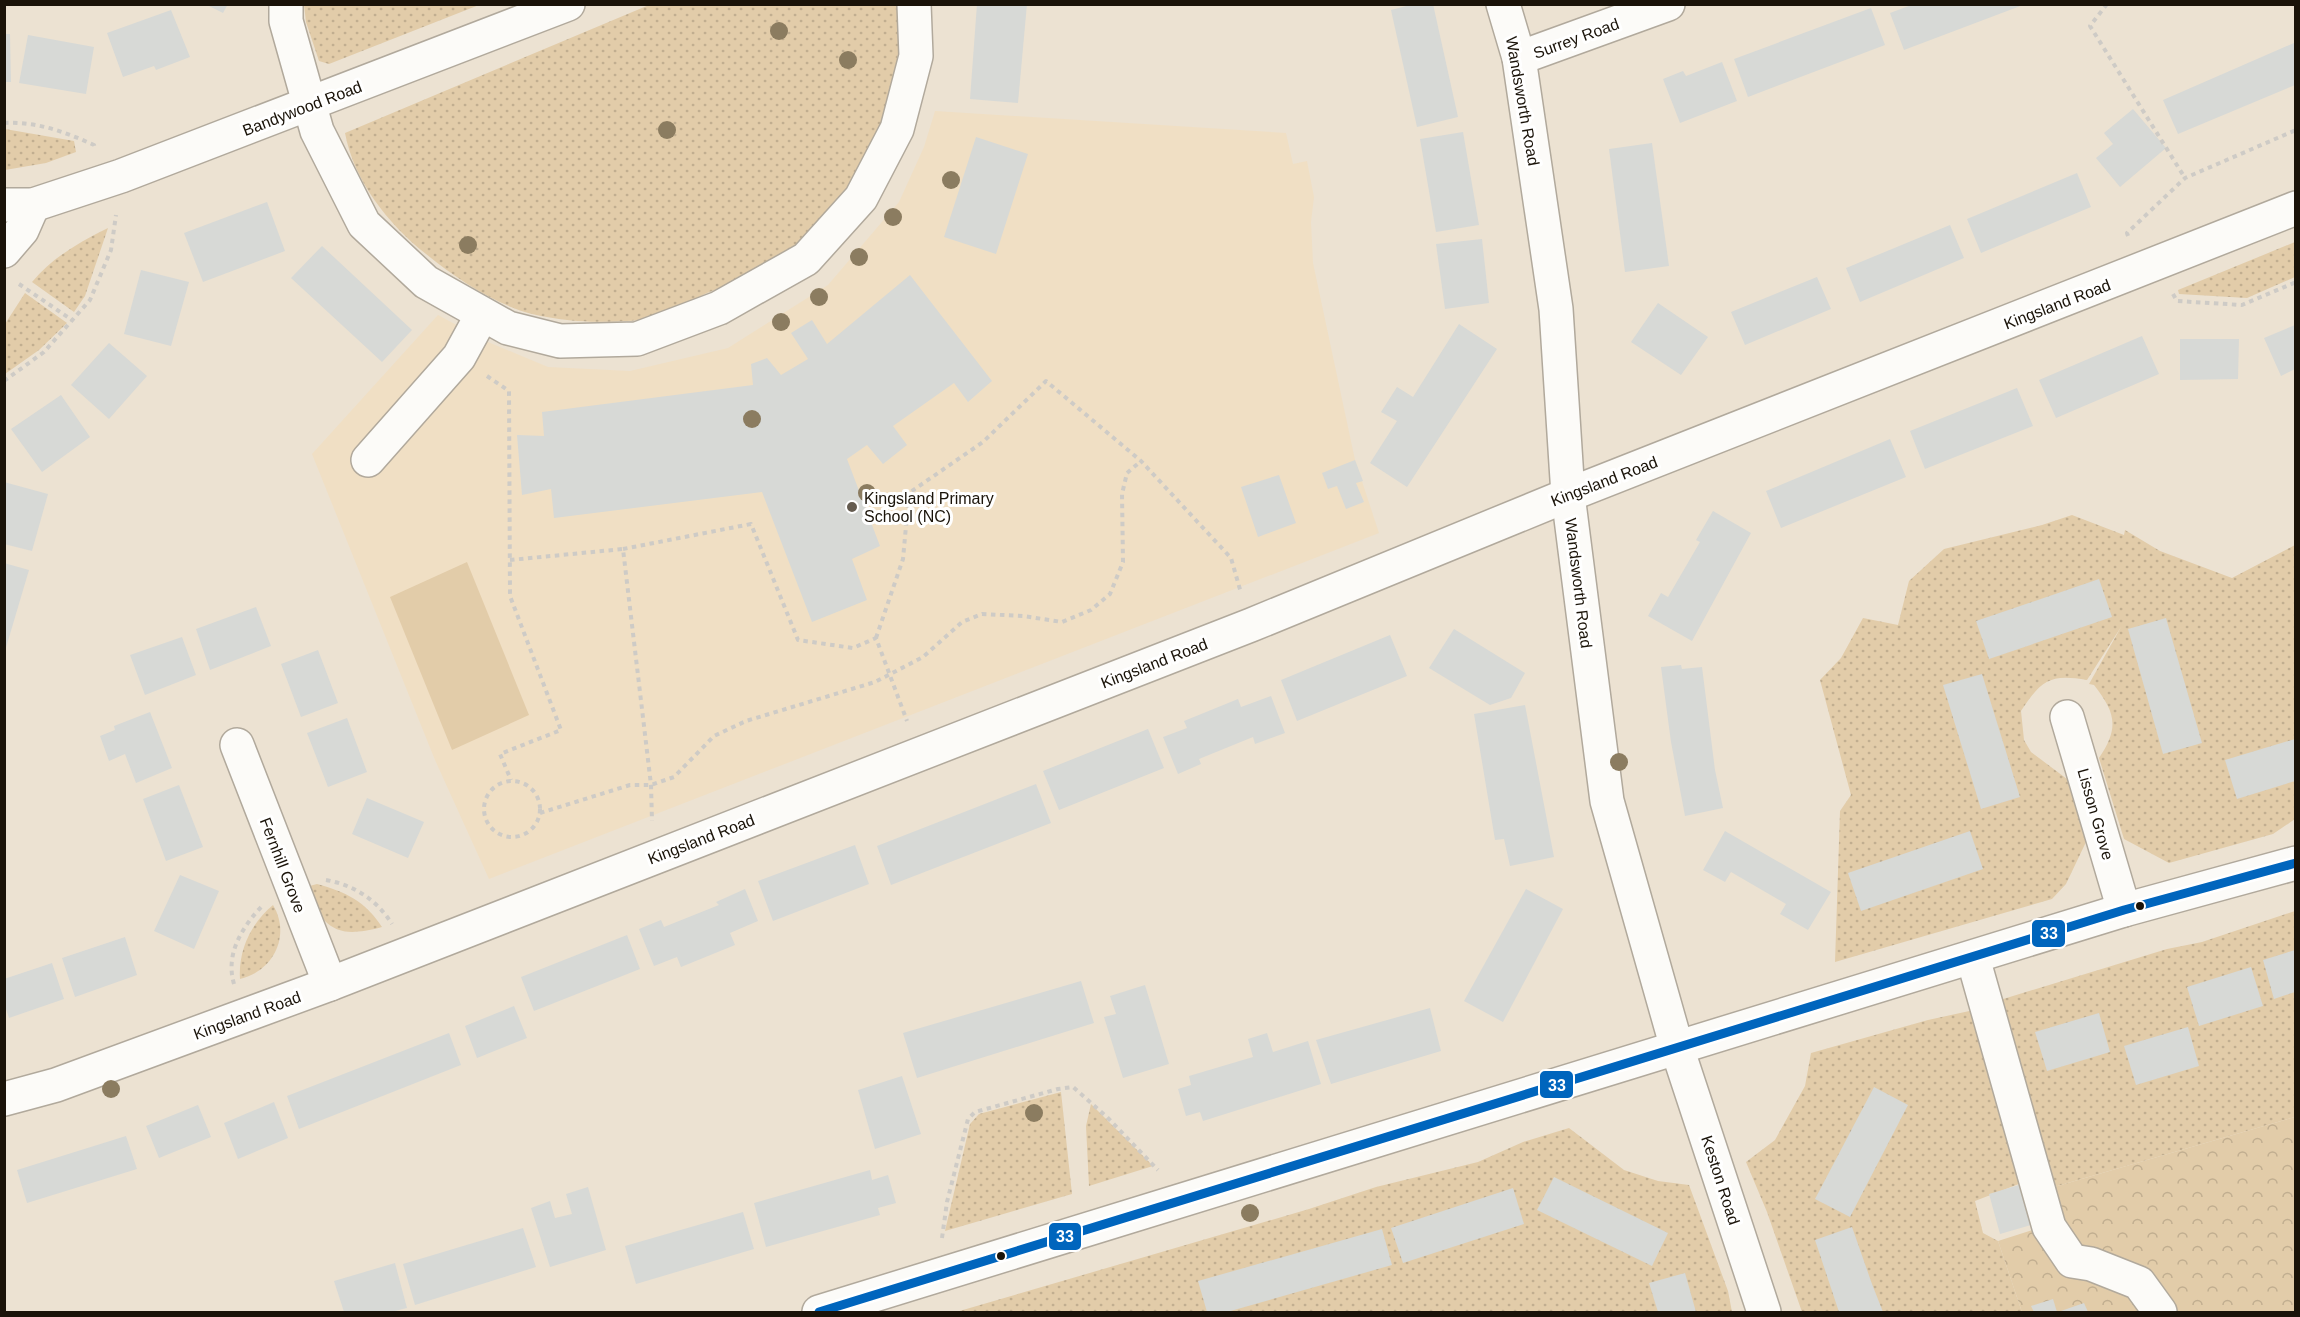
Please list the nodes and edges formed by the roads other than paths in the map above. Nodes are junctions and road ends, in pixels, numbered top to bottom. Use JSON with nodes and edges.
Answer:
{"nodes":[{"id":1,"x":286,"y":4,"type":"edge"},
{"id":2,"x":568,"y":4,"type":"edge"},
{"id":3,"x":915,"y":4,"type":"edge"},
{"id":4,"x":1503,"y":4,"type":"edge"},
{"id":5,"x":1668,"y":4,"type":"edge"},
{"id":6,"x":1519,"y":58,"type":"junction"},
{"id":7,"x":312,"y":105,"type":"junction"},
{"id":8,"x":19,"y":205,"type":"edge"},
{"id":9,"x":2295,"y":208,"type":"edge"},
{"id":10,"x":4,"y":251,"type":"edge"},
{"id":11,"x":483,"y":315,"type":"junction"},
{"id":12,"x":368,"y":460,"type":"dead end"},
{"id":13,"x":1568,"y":495,"type":"junction"},
{"id":14,"x":2067,"y":717,"type":"dead end"},
{"id":15,"x":237,"y":745,"type":"dead end"},
{"id":16,"x":2295,"y":863,"type":"edge"},
{"id":17,"x":2124,"y":910,"type":"junction"},
{"id":18,"x":1973,"y":958,"type":"junction"},
{"id":19,"x":330,"y":984,"type":"junction"},
{"id":20,"x":1677,"y":1048,"type":"junction"},
{"id":21,"x":4,"y":1099,"type":"edge"},
{"id":22,"x":819,"y":1312,"type":"edge"},
{"id":23,"x":1764,"y":1312,"type":"edge"},
{"id":24,"x":2160,"y":1312,"type":"edge"}],
"edges":[{"from":1,"to":7,"type":"street"},
{"from":2,"to":7,"type":"street","name":"Bandywood Road"},
{"from":3,"to":11,"type":"street"},
{"from":4,"to":6,"type":"street","name":"Wandsworth Road"},
{"from":5,"to":6,"type":"street","name":"Surrey Road"},
{"from":6,"to":13,"type":"street","name":"Wandsworth Road"},
{"from":7,"to":8,"type":"street","name":"Bandywood Road"},
{"from":7,"to":11,"type":"street"},
{"from":8,"to":10,"type":"street"},
{"from":9,"to":13,"type":"street","name":"Kingsland Road"},
{"from":11,"to":12,"type":"street"},
{"from":13,"to":19,"type":"street","name":"Kingsland Road"},
{"from":13,"to":20,"type":"street","name":"Wandsworth Road"},
{"from":14,"to":17,"type":"street","name":"Lisson Grove"},
{"from":15,"to":19,"type":"street","name":"Fernhill Grove"},
{"from":16,"to":17,"type":"street"},
{"from":17,"to":18,"type":"street"},
{"from":18,"to":20,"type":"street"},
{"from":18,"to":24,"type":"street"},
{"from":19,"to":21,"type":"street","name":"Kingsland Road"},
{"from":20,"to":22,"type":"street"},
{"from":20,"to":23,"type":"street","name":"Keston Road"}]}
